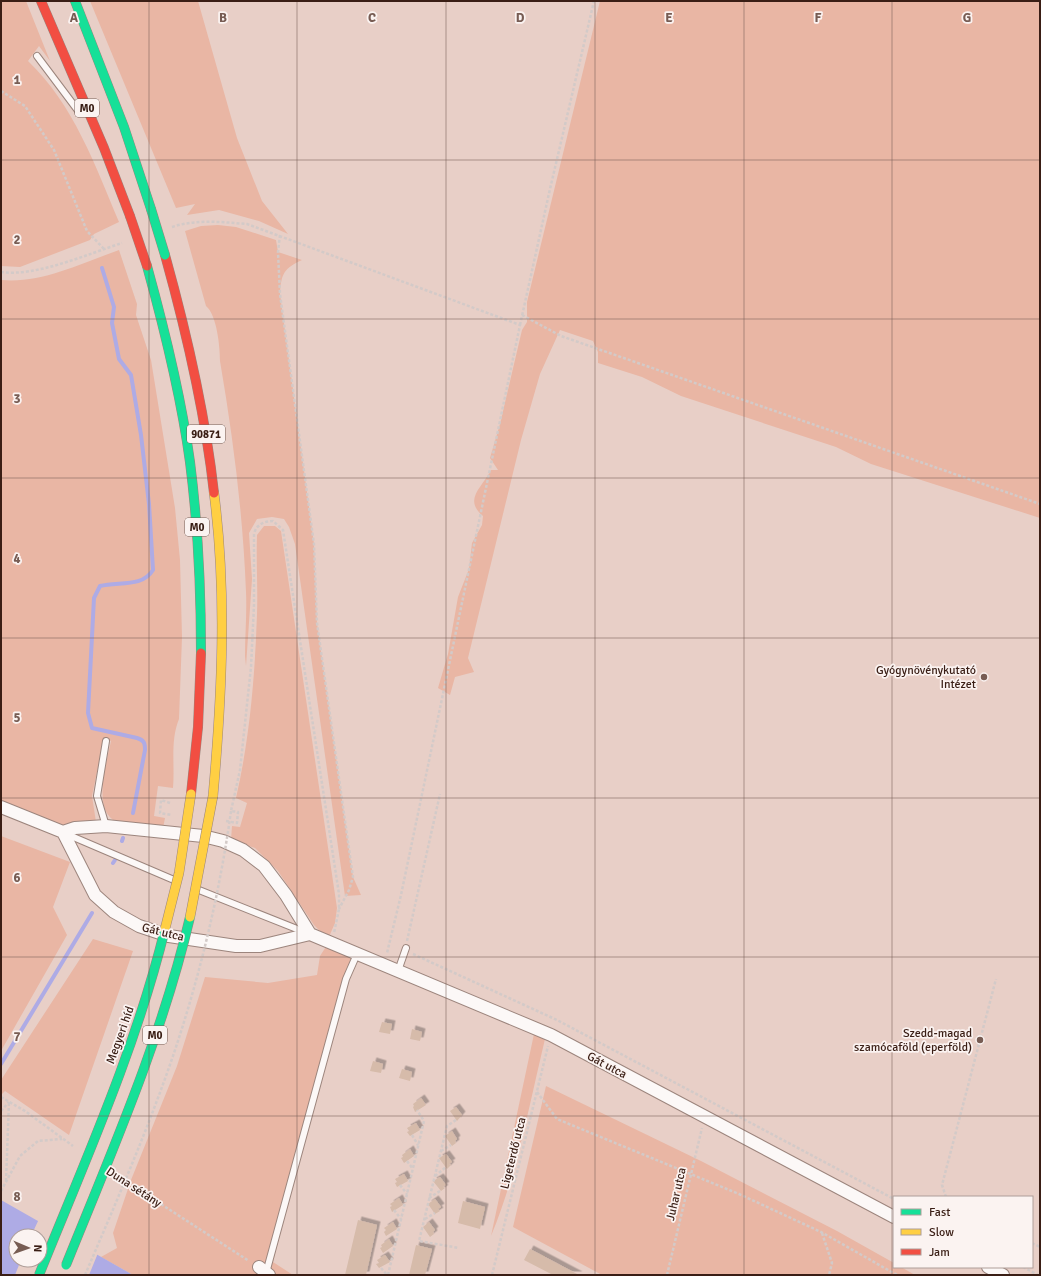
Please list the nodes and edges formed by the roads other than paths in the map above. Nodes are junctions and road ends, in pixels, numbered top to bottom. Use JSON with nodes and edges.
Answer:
{"nodes":[{"id":1,"x":41,"y":1,"type":"edge"},
{"id":2,"x":75,"y":1,"type":"edge"},
{"id":3,"x":37,"y":56,"type":"dead end"},
{"id":4,"x":104,"y":148,"type":"junction"},
{"id":5,"x":222,"y":617,"type":"joint"},
{"id":6,"x":106,"y":741,"type":"dead end"},
{"id":7,"x":1,"y":807,"type":"edge"},
{"id":8,"x":106,"y":826,"type":"junction"},
{"id":9,"x":63,"y":832,"type":"junction"},
{"id":10,"x":180,"y":882,"type":"dead end"},
{"id":11,"x":188,"y":886,"type":"dead end"},
{"id":12,"x":310,"y":934,"type":"junction"},
{"id":13,"x":406,"y":948,"type":"road end"},
{"id":14,"x":357,"y":954,"type":"junction"},
{"id":15,"x":398,"y":971,"type":"junction"},
{"id":16,"x":893,"y":1216,"type":"edge"},
{"id":17,"x":990,"y":1268,"type":"edge"},
{"id":18,"x":265,"y":1272,"type":"edge"},
{"id":19,"x":40,"y":1275,"type":"edge"},
{"id":20,"x":62,"y":1275,"type":"edge"},
{"id":21,"x":1003,"y":1275,"type":"edge"}],
"edges":[{"from":1,"to":4,"type":"highway","number":"M0"},
{"from":2,"to":5,"type":"highway","number":"90871","bridge":true},
{"from":3,"to":4,"type":"lane"},
{"from":4,"to":19,"type":"highway","name":"Megyeri híd","number":"M0","bridge":true},
{"from":5,"to":20,"type":"highway","number":"M0","bridge":true},
{"from":6,"to":8,"type":"lane"},
{"from":7,"to":9,"type":"street"},
{"from":8,"to":9,"type":"street"},
{"from":8,"to":12,"type":"street"},
{"from":9,"to":10,"type":"lane"},
{"from":9,"to":12,"type":"street","name":"Gát utca"},
{"from":11,"to":12,"type":"lane"},
{"from":12,"to":14,"type":"street","name":"Gát utca"},
{"from":13,"to":15,"type":"lane"},
{"from":14,"to":15,"type":"street","name":"Gát utca"},
{"from":14,"to":18,"type":"lane"},
{"from":15,"to":16,"type":"street","name":"Gát utca"},
{"from":17,"to":21,"type":"street"}]}
